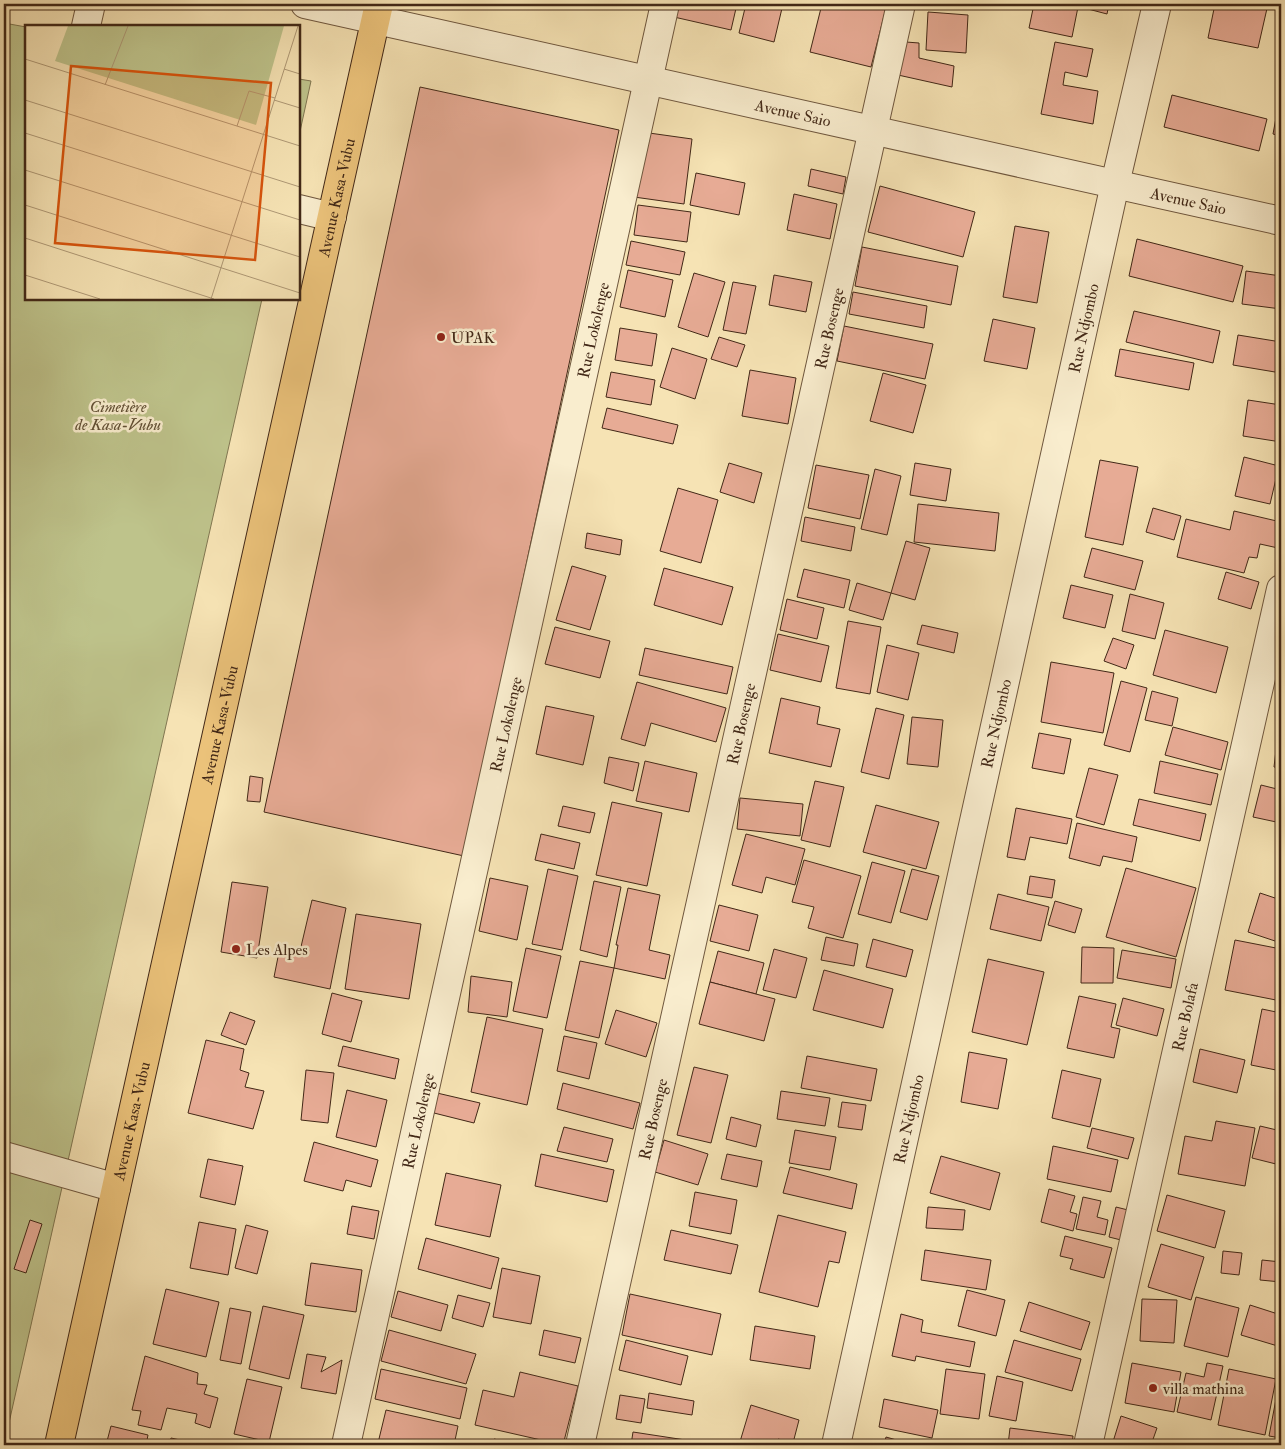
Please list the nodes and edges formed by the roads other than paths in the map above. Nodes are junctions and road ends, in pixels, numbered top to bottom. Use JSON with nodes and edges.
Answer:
{"nodes":[{"id":1,"x":91,"y":4,"type":"edge"},
{"id":2,"x":304,"y":4,"type":"edge"},
{"id":3,"x":665,"y":4,"type":"edge"},
{"id":4,"x":901,"y":4,"type":"edge"},
{"id":5,"x":1157,"y":4,"type":"edge"},
{"id":6,"x":378,"y":12,"type":"edge"},
{"id":7,"x":86,"y":25,"type":"edge"},
{"id":8,"x":648,"y":80,"type":"junction"},
{"id":9,"x":872,"y":130,"type":"junction"},
{"id":10,"x":1115,"y":184,"type":"junction"},
{"id":11,"x":300,"y":209,"type":"edge"},
{"id":12,"x":332,"y":217,"type":"junction"},
{"id":13,"x":1281,"y":221,"type":"edge"},
{"id":14,"x":1281,"y":589,"type":"edge"},
{"id":15,"x":4,"y":1156,"type":"edge"},
{"id":16,"x":116,"y":1188,"type":"junction"},
{"id":17,"x":59,"y":1445,"type":"edge"},
{"id":18,"x":346,"y":1445,"type":"edge"},
{"id":19,"x":580,"y":1445,"type":"edge"},
{"id":20,"x":836,"y":1445,"type":"edge"},
{"id":21,"x":1088,"y":1445,"type":"edge"}],
"edges":[{"from":1,"to":7,"type":"street"},
{"from":2,"to":6,"type":"street","name":"Avenue Saio"},
{"from":3,"to":8,"type":"street","name":"Rue Lokolenge"},
{"from":4,"to":9,"type":"street","name":"Rue Bosenge"},
{"from":5,"to":10,"type":"street","name":"Rue Ndjombo"},
{"from":6,"to":8,"type":"street","name":"Avenue Saio"},
{"from":6,"to":12,"type":"main road","name":"Avenue Kasa-Vubu"},
{"from":8,"to":9,"type":"street","name":"Avenue Saio"},
{"from":8,"to":18,"type":"street","name":"Rue Lokolenge"},
{"from":9,"to":10,"type":"street","name":"Avenue Saio"},
{"from":9,"to":19,"type":"street","name":"Rue Bosenge"},
{"from":10,"to":13,"type":"street","name":"Avenue Saio"},
{"from":10,"to":20,"type":"street","name":"Rue Ndjombo"},
{"from":11,"to":12,"type":"street"},
{"from":12,"to":16,"type":"main road","name":"Avenue Kasa-Vubu"},
{"from":14,"to":21,"type":"street","name":"Rue Bolafa"},
{"from":15,"to":16,"type":"street"},
{"from":16,"to":17,"type":"main road","name":"Avenue Kasa-Vubu"}]}
